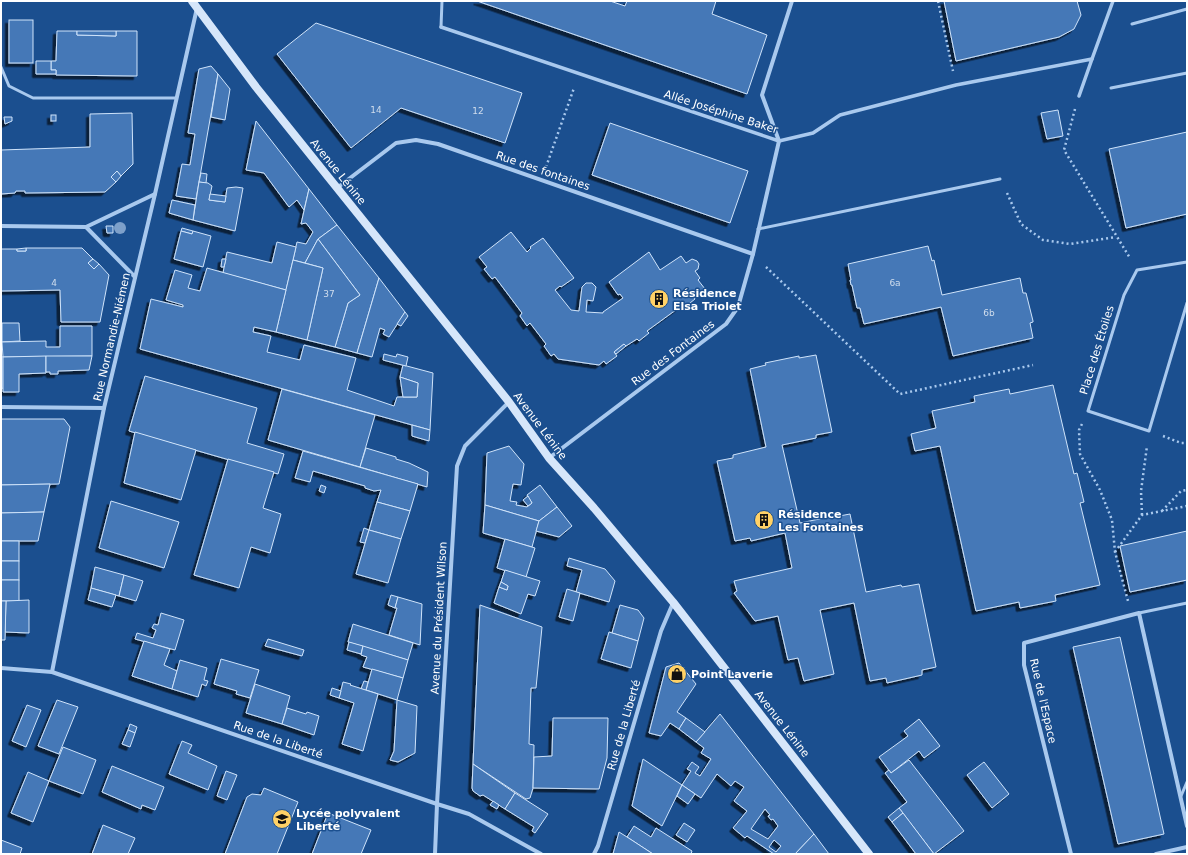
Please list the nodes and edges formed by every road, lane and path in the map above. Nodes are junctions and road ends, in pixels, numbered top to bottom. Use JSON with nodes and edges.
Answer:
{"nodes":[{"id":1,"x":192,"y":1,"type":"edge"},
{"id":2,"x":442,"y":1,"type":"edge"},
{"id":3,"x":792,"y":1,"type":"edge"},
{"id":4,"x":938,"y":1,"type":"edge"},
{"id":5,"x":1113,"y":1,"type":"edge"},
{"id":6,"x":197,"y":8,"type":"junction"},
{"id":7,"x":1187,"y":9,"type":"edge"},
{"id":8,"x":1132,"y":24,"type":"dead end"},
{"id":9,"x":441,"y":27,"type":"joint"},
{"id":10,"x":1092,"y":59,"type":"junction"},
{"id":11,"x":1,"y":67,"type":"edge"},
{"id":12,"x":1187,"y":73,"type":"edge"},
{"id":13,"x":579,"y":74,"type":"junction"},
{"id":14,"x":956,"y":85,"type":"junction"},
{"id":15,"x":1111,"y":88,"type":"dead end"},
{"id":16,"x":1079,"y":96,"type":"joint"},
{"id":17,"x":176,"y":98,"type":"junction"},
{"id":18,"x":780,"y":141,"type":"junction"},
{"id":19,"x":1000,"y":179,"type":"joint"},
{"id":20,"x":541,"y":180,"type":"junction"},
{"id":21,"x":337,"y":188,"type":"junction"},
{"id":22,"x":155,"y":194,"type":"junction"},
{"id":23,"x":1,"y":226,"type":"edge"},
{"id":24,"x":86,"y":227,"type":"junction"},
{"id":25,"x":758,"y":228,"type":"junction"},
{"id":26,"x":1116,"y":238,"type":"junction"},
{"id":27,"x":753,"y":254,"type":"junction"},
{"id":28,"x":1187,"y":262,"type":"edge"},
{"id":29,"x":1137,"y":270,"type":"junction"},
{"id":30,"x":135,"y":277,"type":"junction"},
{"id":31,"x":1187,"y":302,"type":"edge"},
{"id":32,"x":1033,"y":365,"type":"dead end"},
{"id":33,"x":509,"y":402,"type":"junction"},
{"id":34,"x":1,"y":407,"type":"edge"},
{"id":35,"x":104,"y":408,"type":"junction"},
{"id":36,"x":1088,"y":411,"type":"junction"},
{"id":37,"x":1149,"y":431,"type":"junction"},
{"id":38,"x":1187,"y":443,"type":"edge"},
{"id":39,"x":549,"y":458,"type":"junction"},
{"id":40,"x":1187,"y":490,"type":"edge"},
{"id":41,"x":1187,"y":506,"type":"edge"},
{"id":42,"x":1161,"y":511,"type":"junction"},
{"id":43,"x":1142,"y":515,"type":"junction"},
{"id":44,"x":1115,"y":552,"type":"junction"},
{"id":45,"x":673,"y":602,"type":"junction"},
{"id":46,"x":1187,"y":603,"type":"edge"},
{"id":47,"x":1139,"y":613,"type":"junction"},
{"id":48,"x":1131,"y":615,"type":"junction"},
{"id":49,"x":1,"y":668,"type":"edge"},
{"id":50,"x":52,"y":672,"type":"junction"},
{"id":51,"x":1187,"y":782,"type":"edge"},
{"id":52,"x":1180,"y":798,"type":"junction"},
{"id":53,"x":437,"y":804,"type":"junction"},
{"id":54,"x":1187,"y":826,"type":"edge"},
{"id":55,"x":1187,"y":847,"type":"edge"},
{"id":56,"x":435,"y":854,"type":"edge"},
{"id":57,"x":540,"y":854,"type":"edge"},
{"id":58,"x":594,"y":854,"type":"edge"},
{"id":59,"x":869,"y":854,"type":"edge"},
{"id":60,"x":1071,"y":854,"type":"edge"},
{"id":61,"x":1156,"y":854,"type":"edge"}],
"edges":[{"from":1,"to":6,"type":"main road","name":"Avenue Lénine"},
{"from":2,"to":9,"type":"lane","name":"Allée Joséphine Baker"},
{"from":3,"to":18,"type":"street"},
{"from":4,"to":14,"type":"path"},
{"from":5,"to":10,"type":"street"},
{"from":6,"to":17,"type":"street","name":"Rue Normandie-Niémen"},
{"from":6,"to":21,"type":"main road","name":"Avenue Lénine"},
{"from":7,"to":8,"type":"lane"},
{"from":9,"to":13,"type":"street","name":"Allée Joséphine Baker"},
{"from":10,"to":14,"type":"street","name":"Allée Joséphine Baker"},
{"from":10,"to":16,"type":"street"},
{"from":11,"to":17,"type":"lane"},
{"from":12,"to":15,"type":"lane"},
{"from":13,"to":18,"type":"street","name":"Allée Joséphine Baker"},
{"from":13,"to":20,"type":"path"},
{"from":14,"to":18,"type":"street","name":"Allée Joséphine Baker"},
{"from":16,"to":26,"type":"path"},
{"from":17,"to":22,"type":"street","name":"Rue Normandie-Niémen"},
{"from":18,"to":25,"type":"street","name":"Rue des Fontaines"},
{"from":19,"to":25,"type":"lane"},
{"from":19,"to":26,"type":"path"},
{"from":20,"to":21,"type":"street","name":"Rue des fontaines"},
{"from":20,"to":27,"type":"street","name":"Rue des fontaines"},
{"from":21,"to":33,"type":"main road","name":"Avenue Lénine"},
{"from":22,"to":24,"type":"street"},
{"from":22,"to":30,"type":"street","name":"Rue Normandie-Niémen"},
{"from":23,"to":24,"type":"street"},
{"from":24,"to":30,"type":"street"},
{"from":25,"to":27,"type":"street","name":"Rue des Fontaines"},
{"from":26,"to":29,"type":"path"},
{"from":27,"to":32,"type":"path"},
{"from":27,"to":39,"type":"street","name":"Rue des Fontaines"},
{"from":28,"to":29,"type":"lane"},
{"from":29,"to":36,"type":"lane","name":"Place des Étoiles"},
{"from":30,"to":35,"type":"street","name":"Rue Normandie-Niémen"},
{"from":31,"to":37,"type":"lane"},
{"from":33,"to":39,"type":"main road","name":"Avenue Lénine"},
{"from":33,"to":53,"type":"street","name":"Avenue du Président Wilson"},
{"from":34,"to":35,"type":"street"},
{"from":35,"to":50,"type":"street","name":"Rue Normandie-Niémen"},
{"from":36,"to":37,"type":"lane","name":"Place des Étoiles"},
{"from":36,"to":44,"type":"path"},
{"from":37,"to":38,"type":"path"},
{"from":37,"to":43,"type":"path"},
{"from":39,"to":45,"type":"main road","name":"Avenue Lénine"},
{"from":40,"to":42,"type":"path"},
{"from":41,"to":42,"type":"path"},
{"from":42,"to":43,"type":"path"},
{"from":43,"to":44,"type":"path"},
{"from":44,"to":48,"type":"path"},
{"from":45,"to":58,"type":"street","name":"Rue de la Liberté"},
{"from":45,"to":59,"type":"main road","name":"Avenue Lénine"},
{"from":46,"to":47,"type":"lane","name":"Rue de l'Espace"},
{"from":47,"to":48,"type":"street","name":"Rue de l'Espace"},
{"from":47,"to":52,"type":"street"},
{"from":48,"to":60,"type":"street","name":"Rue de l'Espace"},
{"from":49,"to":50,"type":"street","name":"Rue de la Liberté"},
{"from":50,"to":53,"type":"street","name":"Rue de la Liberté"},
{"from":51,"to":52,"type":"lane"},
{"from":52,"to":54,"type":"street"},
{"from":53,"to":56,"type":"street","name":"Avenue du Président Wilson"},
{"from":53,"to":57,"type":"street","name":"Rue de la Liberté"},
{"from":55,"to":61,"type":"street"}]}
